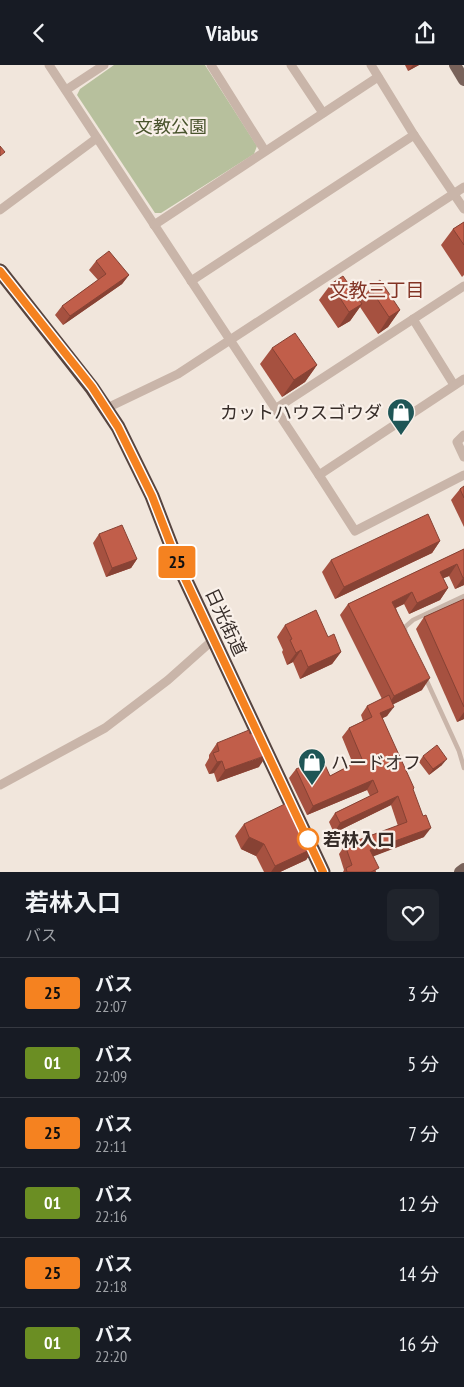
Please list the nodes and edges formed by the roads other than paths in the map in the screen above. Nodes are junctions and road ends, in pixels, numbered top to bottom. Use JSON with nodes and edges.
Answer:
{"nodes":[{"id":1,"x":49,"y":65,"type":"edge"},
{"id":2,"x":104,"y":65,"type":"edge"},
{"id":3,"x":211,"y":65,"type":"edge"},
{"id":4,"x":291,"y":65,"type":"edge"},
{"id":5,"x":371,"y":65,"type":"edge"},
{"id":6,"x":455,"y":65,"type":"edge"},
{"id":7,"x":378,"y":77,"type":"junction"},
{"id":8,"x":464,"y":80,"type":"edge"},
{"id":9,"x":66,"y":90,"type":"junction"},
{"id":10,"x":323,"y":113,"type":"junction"},
{"id":11,"x":414,"y":135,"type":"junction"},
{"id":12,"x":97,"y":138,"type":"junction"},
{"id":13,"x":265,"y":151,"type":"junction"},
{"id":14,"x":464,"y":187,"type":"edge"},
{"id":15,"x":453,"y":194,"type":"junction"},
{"id":16,"x":464,"y":209,"type":"edge"},
{"id":17,"x":0,"y":210,"type":"edge"},
{"id":18,"x":154,"y":225,"type":"junction"},
{"id":19,"x":0,"y":271,"type":"edge"},
{"id":20,"x":191,"y":281,"type":"junction"},
{"id":21,"x":464,"y":286,"type":"edge"},
{"id":22,"x":413,"y":319,"type":"junction"},
{"id":23,"x":230,"y":340,"type":"junction"},
{"id":24,"x":464,"y":379,"type":"edge"},
{"id":25,"x":454,"y":385,"type":"junction"},
{"id":26,"x":107,"y":408,"type":"junction"},
{"id":27,"x":275,"y":409,"type":"junction"},
{"id":28,"x":464,"y":435,"type":"edge"},
{"id":29,"x":464,"y":457,"type":"edge"},
{"id":30,"x":319,"y":475,"type":"junction"},
{"id":31,"x":464,"y":475,"type":"edge"},
{"id":32,"x":464,"y":597,"type":"edge"},
{"id":33,"x":405,"y":635,"type":"edge"},
{"id":34,"x":214,"y":639,"type":"junction"},
{"id":35,"x":422,"y":670,"type":"edge"},
{"id":36,"x":464,"y":768,"type":"edge"},
{"id":37,"x":0,"y":785,"type":"edge"},
{"id":38,"x":464,"y":869,"type":"edge"},
{"id":39,"x":323,"y":872,"type":"edge"},
{"id":40,"x":460,"y":872,"type":"edge"}],
"edges":[{"from":1,"to":9,"type":"street"},
{"from":2,"to":9,"type":"street"},
{"from":3,"to":13,"type":"street"},
{"from":4,"to":10,"type":"street"},
{"from":5,"to":7,"type":"street"},
{"from":6,"to":8,"type":"main road"},
{"from":7,"to":10,"type":"street"},
{"from":7,"to":11,"type":"street"},
{"from":9,"to":12,"type":"street"},
{"from":10,"to":13,"type":"street"},
{"from":11,"to":15,"type":"street"},
{"from":11,"to":20,"type":"street"},
{"from":12,"to":17,"type":"street"},
{"from":12,"to":18,"type":"street"},
{"from":13,"to":18,"type":"street"},
{"from":14,"to":15,"type":"street"},
{"from":15,"to":16,"type":"street"},
{"from":15,"to":23,"type":"street"},
{"from":18,"to":20,"type":"street"},
{"from":19,"to":26,"type":"highway","name":"日光街道"},
{"from":20,"to":23,"type":"street"},
{"from":21,"to":22,"type":"street"},
{"from":22,"to":25,"type":"street"},
{"from":22,"to":27,"type":"street"},
{"from":23,"to":26,"type":"street"},
{"from":23,"to":27,"type":"street"},
{"from":24,"to":25,"type":"street"},
{"from":25,"to":30,"type":"street"},
{"from":26,"to":34,"type":"highway","name":"日光街道"},
{"from":27,"to":30,"type":"street"},
{"from":28,"to":29,"type":"street"},
{"from":30,"to":31,"type":"street"},
{"from":32,"to":33,"type":"lane"},
{"from":34,"to":37,"type":"street"},
{"from":34,"to":39,"type":"highway","name":"日光街道"},
{"from":35,"to":36,"type":"lane"},
{"from":38,"to":40,"type":"main road"}]}
